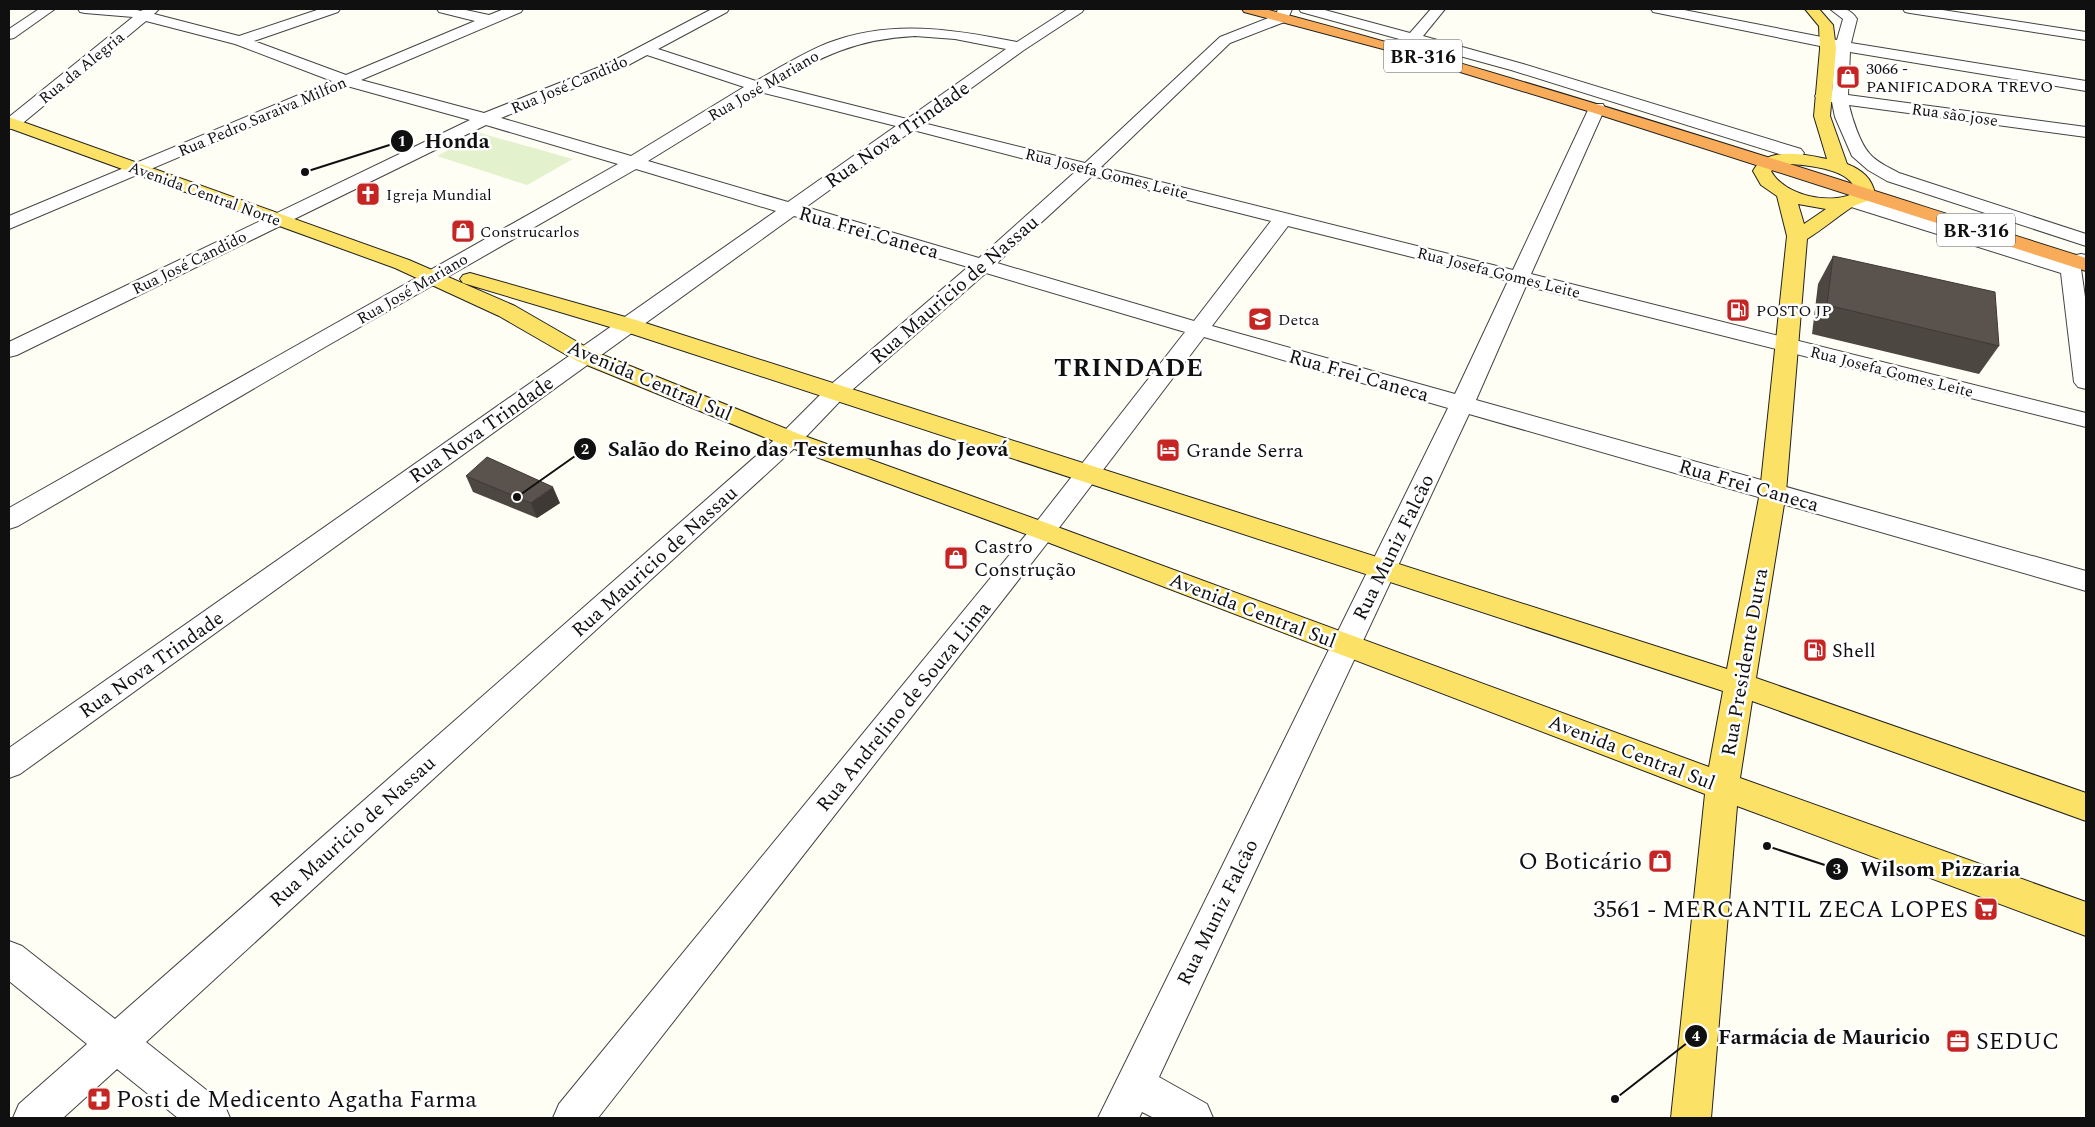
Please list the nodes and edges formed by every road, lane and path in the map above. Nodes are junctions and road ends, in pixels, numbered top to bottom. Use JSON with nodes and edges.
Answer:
{"nodes":[{"id":1,"x":48,"y":9,"type":"edge"},
{"id":2,"x":85,"y":9,"type":"edge"},
{"id":3,"x":333,"y":9,"type":"edge"},
{"id":4,"x":444,"y":9,"type":"edge"},
{"id":5,"x":516,"y":9,"type":"edge"},
{"id":6,"x":722,"y":9,"type":"edge"},
{"id":7,"x":1077,"y":9,"type":"edge"},
{"id":8,"x":1249,"y":9,"type":"edge"},
{"id":9,"x":1438,"y":9,"type":"edge"},
{"id":10,"x":1658,"y":9,"type":"edge"},
{"id":11,"x":1812,"y":9,"type":"edge"},
{"id":12,"x":1836,"y":9,"type":"edge"},
{"id":13,"x":1910,"y":9,"type":"edge"},
{"id":14,"x":147,"y":12,"type":"edge"},
{"id":15,"x":1291,"y":12,"type":"edge"},
{"id":16,"x":490,"y":20,"type":"junction"},
{"id":17,"x":1826,"y":24,"type":"junction"},
{"id":18,"x":9,"y":35,"type":"edge"},
{"id":19,"x":2086,"y":36,"type":"edge"},
{"id":20,"x":240,"y":41,"type":"junction"},
{"id":21,"x":1407,"y":44,"type":"junction"},
{"id":22,"x":1835,"y":44,"type":"junction"},
{"id":23,"x":1019,"y":47,"type":"junction"},
{"id":24,"x":646,"y":50,"type":"junction"},
{"id":25,"x":347,"y":81,"type":"junction"},
{"id":26,"x":756,"y":86,"type":"junction"},
{"id":27,"x":2086,"y":86,"type":"edge"},
{"id":28,"x":1823,"y":96,"type":"junction"},
{"id":29,"x":1840,"y":98,"type":"junction"},
{"id":30,"x":1597,"y":108,"type":"junction"},
{"id":31,"x":1822,"y":116,"type":"junction"},
{"id":32,"x":485,"y":119,"type":"junction"},
{"id":33,"x":10,"y":123,"type":"edge"},
{"id":34,"x":913,"y":123,"type":"junction"},
{"id":35,"x":2086,"y":132,"type":"edge"},
{"id":36,"x":1799,"y":147,"type":"junction"},
{"id":37,"x":633,"y":163,"type":"junction"},
{"id":38,"x":1769,"y":163,"type":"junction"},
{"id":39,"x":137,"y":168,"type":"junction"},
{"id":40,"x":1839,"y":168,"type":"junction"},
{"id":41,"x":1089,"y":169,"type":"junction"},
{"id":42,"x":1786,"y":193,"type":"junction"},
{"id":43,"x":1855,"y":200,"type":"junction"},
{"id":44,"x":791,"y":209,"type":"junction"},
{"id":45,"x":1284,"y":218,"type":"junction"},
{"id":46,"x":279,"y":219,"type":"junction"},
{"id":47,"x":9,"y":224,"type":"edge"},
{"id":48,"x":1797,"y":236,"type":"junction"},
{"id":49,"x":2086,"y":240,"type":"edge"},
{"id":50,"x":2079,"y":264,"type":"edge"},
{"id":51,"x":983,"y":265,"type":"junction"},
{"id":52,"x":435,"y":274,"type":"junction"},
{"id":53,"x":1519,"y":278,"type":"junction"},
{"id":54,"x":2082,"y":317,"type":"edge"},
{"id":55,"x":628,"y":324,"type":"junction"},
{"id":56,"x":1199,"y":329,"type":"junction"},
{"id":57,"x":1787,"y":344,"type":"junction"},
{"id":58,"x":9,"y":350,"type":"edge"},
{"id":59,"x":585,"y":356,"type":"junction"},
{"id":60,"x":2086,"y":382,"type":"edge"},
{"id":61,"x":836,"y":392,"type":"junction"},
{"id":62,"x":1462,"y":404,"type":"junction"},
{"id":63,"x":2086,"y":420,"type":"edge"},
{"id":64,"x":790,"y":439,"type":"junction"},
{"id":65,"x":1088,"y":474,"type":"junction"},
{"id":66,"x":1773,"y":492,"type":"junction"},
{"id":67,"x":9,"y":520,"type":"edge"},
{"id":68,"x":1043,"y":531,"type":"junction"},
{"id":69,"x":1382,"y":570,"type":"junction"},
{"id":70,"x":2086,"y":581,"type":"edge"},
{"id":71,"x":1345,"y":644,"type":"junction"},
{"id":72,"x":1741,"y":685,"type":"junction"},
{"id":73,"x":9,"y":765,"type":"edge"},
{"id":74,"x":1722,"y":786,"type":"junction"},
{"id":75,"x":2086,"y":807,"type":"edge"},
{"id":76,"x":2086,"y":919,"type":"edge"},
{"id":77,"x":9,"y":958,"type":"edge"},
{"id":78,"x":116,"y":1042,"type":"junction"},
{"id":79,"x":1126,"y":1102,"type":"edge"},
{"id":80,"x":1696,"y":1116,"type":"edge"},
{"id":81,"x":33,"y":1118,"type":"edge"},
{"id":82,"x":210,"y":1118,"type":"edge"},
{"id":83,"x":573,"y":1118,"type":"edge"},
{"id":84,"x":1193,"y":1118,"type":"edge"}],
"edges":[{"from":1,"to":18,"type":"street"},
{"from":2,"to":14,"type":"street","name":"Rua Frei Caneca"},
{"from":3,"to":20,"type":"street"},
{"from":4,"to":16,"type":"street"},
{"from":5,"to":16,"type":"street","name":"Rua Pedro Saraiva Milfon"},
{"from":6,"to":24,"type":"street","name":"Rua José Candido"},
{"from":7,"to":23,"type":"street","name":"Rua Nova Trindade"},
{"from":8,"to":15,"type":"highway","number":"BR-316"},
{"from":9,"to":21,"type":"street"},
{"from":10,"to":22,"type":"street"},
{"from":11,"to":17,"type":"main road"},
{"from":12,"to":17,"type":"street"},
{"from":12,"to":22,"type":"street"},
{"from":13,"to":19,"type":"street"},
{"from":14,"to":20,"type":"street","name":"Rua Frei Caneca"},
{"from":14,"to":33,"type":"street","name":"Rua da Alegria"},
{"from":15,"to":21,"type":"street"},
{"from":15,"to":21,"type":"highway","number":"BR-316"},
{"from":15,"to":41,"type":"street","name":"Rua Mauricio de Nassau"},
{"from":16,"to":25,"type":"street","name":"Rua Pedro Saraiva Milfon"},
{"from":17,"to":22,"type":"main road"},
{"from":20,"to":25,"type":"street","name":"Rua Frei Caneca"},
{"from":21,"to":30,"type":"highway","number":"BR-316"},
{"from":21,"to":36,"type":"street"},
{"from":22,"to":27,"type":"street"},
{"from":22,"to":28,"type":"main road"},
{"from":22,"to":29,"type":"street"},
{"from":23,"to":26,"type":"street","name":"Rua José Mariano"},
{"from":23,"to":34,"type":"street","name":"Rua Nova Trindade"},
{"from":24,"to":26,"type":"street","name":"Rua Josefa Gomes Leite"},
{"from":24,"to":32,"type":"street","name":"Rua José Candido"},
{"from":25,"to":32,"type":"street","name":"Rua Frei Caneca"},
{"from":25,"to":39,"type":"street","name":"Rua Pedro Saraiva Milfon"},
{"from":26,"to":34,"type":"street","name":"Rua Josefa Gomes Leite"},
{"from":26,"to":37,"type":"street","name":"Rua José Mariano"},
{"from":28,"to":29,"type":"street","name":"Rua são jose"},
{"from":28,"to":31,"type":"main road"},
{"from":29,"to":35,"type":"street","name":"Rua são jose"},
{"from":29,"to":49,"type":"street"},
{"from":30,"to":38,"type":"highway","number":"BR-316"},
{"from":30,"to":53,"type":"street","name":"Rua Muniz Falcão"},
{"from":31,"to":36,"type":"main road"},
{"from":31,"to":40,"type":"main road"},
{"from":32,"to":37,"type":"street","name":"Rua Frei Caneca"},
{"from":32,"to":46,"type":"street","name":"Rua José Candido"},
{"from":33,"to":39,"type":"main road","name":"Avenida Central Norte"},
{"from":34,"to":41,"type":"street","name":"Rua Josefa Gomes Leite"},
{"from":34,"to":44,"type":"street","name":"Rua Nova Trindade"},
{"from":36,"to":38,"type":"main road"},
{"from":36,"to":40,"type":"main road"},
{"from":37,"to":44,"type":"street","name":"Rua Frei Caneca"},
{"from":37,"to":52,"type":"street","name":"Rua José Mariano"},
{"from":38,"to":42,"type":"main road"},
{"from":38,"to":43,"type":"highway","number":"BR-316"},
{"from":39,"to":46,"type":"main road","name":"Avenida Central Norte"},
{"from":39,"to":47,"type":"street","name":"Rua Pedro Saraiva Milfon"},
{"from":40,"to":43,"type":"main road"},
{"from":41,"to":45,"type":"street","name":"Rua Josefa Gomes Leite"},
{"from":41,"to":51,"type":"street","name":"Rua Mauricio de Nassau"},
{"from":42,"to":43,"type":"main road"},
{"from":42,"to":48,"type":"main road","name":"Rua Presidente Dutra"},
{"from":43,"to":48,"type":"main road"},
{"from":43,"to":50,"type":"street"},
{"from":44,"to":51,"type":"street","name":"Rua Frei Caneca"},
{"from":44,"to":55,"type":"street","name":"Rua Nova Trindade"},
{"from":45,"to":53,"type":"street","name":"Rua Josefa Gomes Leite"},
{"from":45,"to":56,"type":"street","name":"Rua Andrelino de Souza Lima"},
{"from":46,"to":52,"type":"main road","name":"Avenida Central Norte"},
{"from":46,"to":58,"type":"street","name":"Rua José Candido"},
{"from":48,"to":57,"type":"main road","name":"Rua Presidente Dutra"},
{"from":50,"to":54,"type":"street"},
{"from":51,"to":56,"type":"street","name":"Rua Frei Caneca"},
{"from":51,"to":61,"type":"street","name":"Rua Mauricio de Nassau"},
{"from":52,"to":55,"type":"main road","name":"Avenida Central Sul"},
{"from":52,"to":59,"type":"main road","name":"Avenida Central Sul"},
{"from":52,"to":67,"type":"street","name":"Rua José Mariano"},
{"from":53,"to":57,"type":"street","name":"Rua Josefa Gomes Leite"},
{"from":53,"to":62,"type":"street","name":"Rua Muniz Falcão"},
{"from":54,"to":60,"type":"street"},
{"from":55,"to":59,"type":"street","name":"Rua Nova Trindade"},
{"from":55,"to":61,"type":"main road","name":"Avenida Central Sul"},
{"from":56,"to":62,"type":"street","name":"Rua Frei Caneca"},
{"from":56,"to":65,"type":"street","name":"Rua Andrelino de Souza Lima"},
{"from":57,"to":63,"type":"street","name":"Rua Josefa Gomes Leite"},
{"from":57,"to":66,"type":"main road","name":"Rua Presidente Dutra"},
{"from":59,"to":64,"type":"main road","name":"Avenida Central Sul"},
{"from":59,"to":73,"type":"street","name":"Rua Nova Trindade"},
{"from":61,"to":64,"type":"street","name":"Rua Mauricio de Nassau"},
{"from":61,"to":65,"type":"main road","name":"Avenida Central Sul"},
{"from":62,"to":66,"type":"street","name":"Rua Frei Caneca"},
{"from":62,"to":69,"type":"street","name":"Rua Muniz Falcão"},
{"from":64,"to":68,"type":"main road","name":"Avenida Central Sul"},
{"from":64,"to":78,"type":"street","name":"Rua Mauricio de Nassau"},
{"from":65,"to":68,"type":"street","name":"Rua Andrelino de Souza Lima"},
{"from":65,"to":69,"type":"main road","name":"Avenida Central Sul"},
{"from":66,"to":70,"type":"street","name":"Rua Frei Caneca"},
{"from":66,"to":72,"type":"main road","name":"Rua Presidente Dutra"},
{"from":68,"to":71,"type":"main road","name":"Avenida Central Sul"},
{"from":68,"to":83,"type":"street","name":"Rua Andrelino de Souza Lima"},
{"from":69,"to":71,"type":"street","name":"Rua Muniz Falcão"},
{"from":69,"to":72,"type":"main road","name":"Avenida Central Sul"},
{"from":71,"to":74,"type":"main road","name":"Avenida Central Sul"},
{"from":71,"to":79,"type":"street","name":"Rua Muniz Falcão"},
{"from":72,"to":74,"type":"main road","name":"Rua Presidente Dutra"},
{"from":72,"to":75,"type":"main road","name":"Avenida Central Sul"},
{"from":74,"to":76,"type":"main road","name":"Avenida Central Sul"},
{"from":74,"to":80,"type":"main road","name":"Rua Presidente Dutra"},
{"from":77,"to":78,"type":"street"},
{"from":78,"to":81,"type":"street","name":"Rua Mauricio de Nassau"},
{"from":78,"to":82,"type":"street"},
{"from":79,"to":84,"type":"street"}]}
